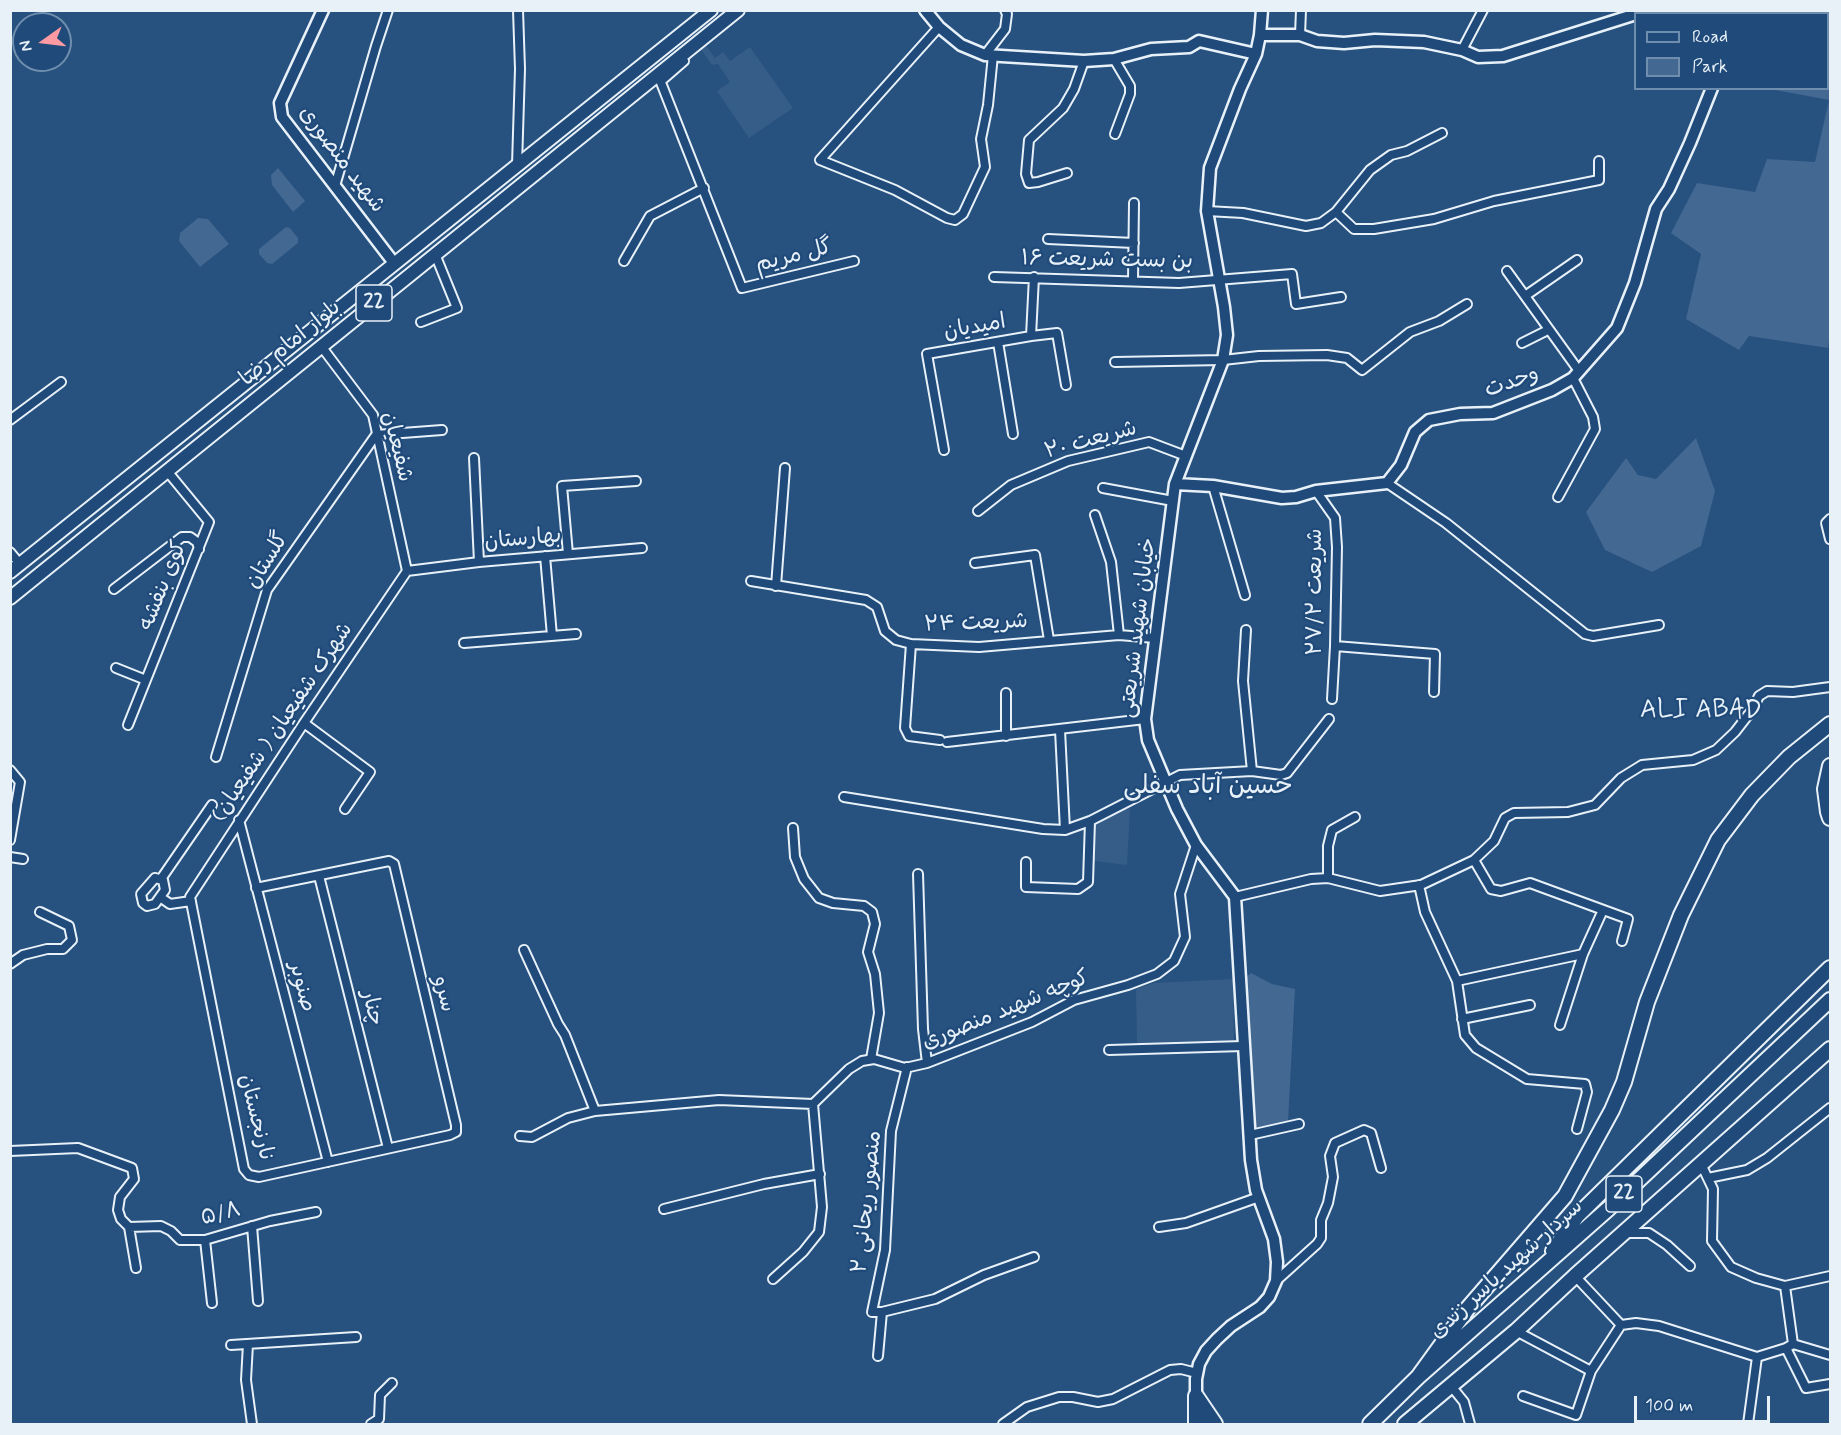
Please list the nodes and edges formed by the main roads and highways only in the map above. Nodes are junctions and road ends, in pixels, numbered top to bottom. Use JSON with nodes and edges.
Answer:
{"nodes":[{"id":1,"x":711,"y":10,"type":"edge"},
{"id":2,"x":738,"y":10,"type":"edge"},
{"id":3,"x":326,"y":317,"type":"junction"},
{"id":4,"x":338,"y":332,"type":"junction"},
{"id":5,"x":221,"y":402,"type":"junction"},
{"id":6,"x":234,"y":417,"type":"junction"},
{"id":7,"x":15,"y":568,"type":"edge"},
{"id":8,"x":10,"y":598,"type":"edge"},
{"id":9,"x":1830,"y":724,"type":"edge"},
{"id":10,"x":1830,"y":766,"type":"edge"},
{"id":11,"x":1830,"y":818,"type":"edge"},
{"id":12,"x":1830,"y":968,"type":"edge"},
{"id":13,"x":1830,"y":1000,"type":"edge"},
{"id":14,"x":1830,"y":1049,"type":"edge"},
{"id":15,"x":1542,"y":1268,"type":"junction"},
{"id":16,"x":1418,"y":1377,"type":"junction"},
{"id":17,"x":1196,"y":1425,"type":"edge"},
{"id":18,"x":1215,"y":1425,"type":"edge"},
{"id":19,"x":1370,"y":1425,"type":"edge"},
{"id":20,"x":1405,"y":1425,"type":"edge"}],
"edges":[{"from":1,"to":3,"type":"main road","name":"بلوار امام رضا"},
{"from":2,"to":4,"type":"main road","name":"بلوار امام رضا","number":"22"},
{"from":3,"to":4,"type":"main road"},
{"from":3,"to":5,"type":"main road","name":"بلوار امام رضا"},
{"from":4,"to":6,"type":"main road","name":"بلوار امام رضا","number":"22"},
{"from":5,"to":6,"type":"main road"},
{"from":5,"to":7,"type":"main road","name":"بلوار امام رضا"},
{"from":6,"to":8,"type":"main road","name":"بلوار امام رضا","number":"22"},
{"from":9,"to":16,"type":"highway"},
{"from":10,"to":11,"type":"highway"},
{"from":12,"to":15,"type":"highway"},
{"from":13,"to":15,"type":"highway","name":"سردار شهید یاسر زندی","number":"22"},
{"from":14,"to":20,"type":"highway","number":"22"},
{"from":15,"to":16,"type":"highway","name":"سردار شهید یاسر زندی","number":"22"},
{"from":16,"to":19,"type":"highway","name":"سردار شهید یاسر زندی","number":"22"},
{"from":17,"to":18,"type":"highway"}]}
